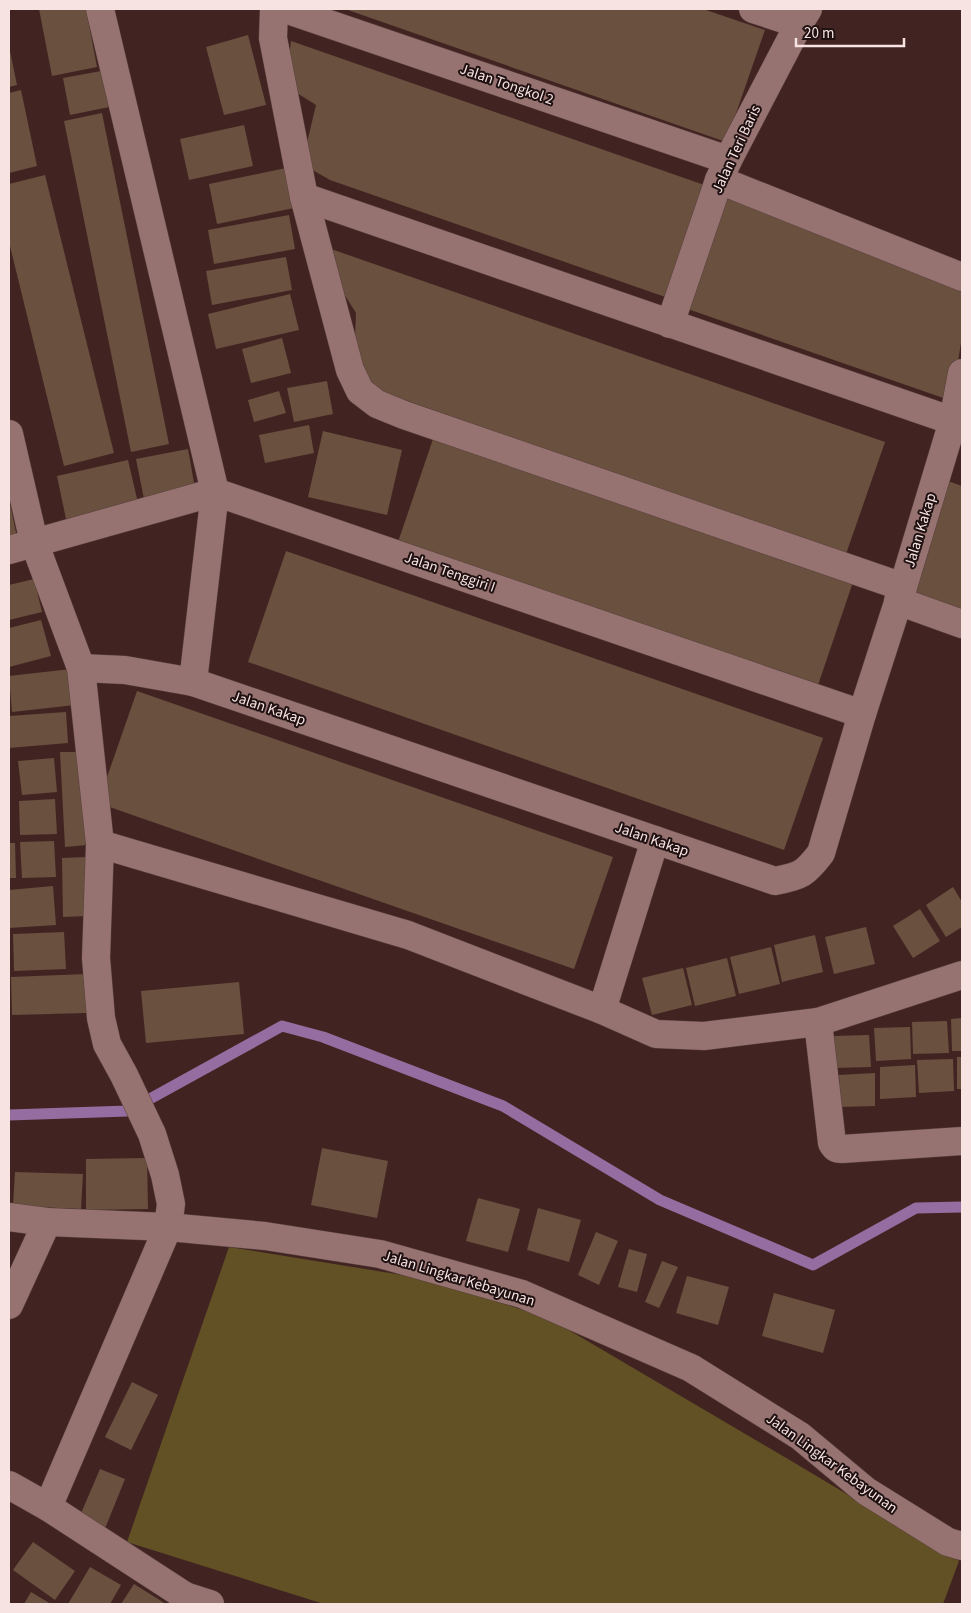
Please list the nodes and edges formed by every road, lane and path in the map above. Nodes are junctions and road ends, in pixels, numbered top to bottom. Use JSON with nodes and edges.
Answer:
{"nodes":[{"id":1,"x":100,"y":9,"type":"edge"},
{"id":2,"x":274,"y":9,"type":"edge"},
{"id":3,"x":285,"y":9,"type":"edge"},
{"id":4,"x":753,"y":9,"type":"edge"},
{"id":5,"x":803,"y":16,"type":"edge"},
{"id":6,"x":724,"y":170,"type":"junction"},
{"id":7,"x":304,"y":197,"type":"junction"},
{"id":8,"x":962,"y":277,"type":"edge"},
{"id":9,"x":670,"y":324,"type":"junction"},
{"id":10,"x":962,"y":373,"type":"edge"},
{"id":11,"x":953,"y":421,"type":"junction"},
{"id":12,"x":9,"y":434,"type":"edge"},
{"id":13,"x":952,"y":462,"type":"edge"},
{"id":14,"x":215,"y":492,"type":"junction"},
{"id":15,"x":34,"y":542,"type":"junction"},
{"id":16,"x":9,"y":550,"type":"edge"},
{"id":17,"x":900,"y":594,"type":"junction"},
{"id":18,"x":962,"y":624,"type":"edge"},
{"id":19,"x":80,"y":668,"type":"junction"},
{"id":20,"x":192,"y":682,"type":"junction"},
{"id":21,"x":862,"y":714,"type":"junction"},
{"id":22,"x":655,"y":840,"type":"junction"},
{"id":23,"x":100,"y":844,"type":"junction"},
{"id":24,"x":962,"y":975,"type":"edge"},
{"id":25,"x":602,"y":1010,"type":"junction"},
{"id":26,"x":818,"y":1022,"type":"junction"},
{"id":27,"x":962,"y":1141,"type":"edge"},
{"id":28,"x":9,"y":1217,"type":"edge"},
{"id":29,"x":48,"y":1222,"type":"junction"},
{"id":30,"x":168,"y":1228,"type":"junction"},
{"id":31,"x":9,"y":1305,"type":"edge"},
{"id":32,"x":9,"y":1486,"type":"edge"},
{"id":33,"x":48,"y":1507,"type":"junction"},
{"id":34,"x":962,"y":1546,"type":"edge"},
{"id":35,"x":193,"y":1601,"type":"edge"}],
"edges":[{"from":1,"to":14,"type":"street"},
{"from":2,"to":7,"type":"street"},
{"from":3,"to":6,"type":"street","name":"Jalan Tongkol 2"},
{"from":4,"to":5,"type":"street"},
{"from":5,"to":6,"type":"street","name":"Jalan Teri Baris"},
{"from":6,"to":8,"type":"street","name":"Jalan Tongkol 2"},
{"from":6,"to":9,"type":"street","name":"Jalan Teri Baris"},
{"from":7,"to":9,"type":"street"},
{"from":7,"to":17,"type":"street"},
{"from":9,"to":11,"type":"street"},
{"from":10,"to":11,"type":"street","name":"Jalan Kakap"},
{"from":11,"to":13,"type":"street","name":"Jalan Kakap"},
{"from":12,"to":15,"type":"street"},
{"from":13,"to":17,"type":"street","name":"Jalan Kakap"},
{"from":14,"to":15,"type":"street"},
{"from":14,"to":20,"type":"street"},
{"from":14,"to":21,"type":"street","name":"Jalan Tenggiri I"},
{"from":15,"to":16,"type":"street"},
{"from":15,"to":19,"type":"street"},
{"from":17,"to":18,"type":"street"},
{"from":17,"to":21,"type":"street","name":"Jalan Kakap"},
{"from":19,"to":20,"type":"street","name":"Jalan Kakap"},
{"from":19,"to":23,"type":"street"},
{"from":20,"to":22,"type":"street","name":"Jalan Kakap"},
{"from":21,"to":22,"type":"street","name":"Jalan Kakap"},
{"from":22,"to":25,"type":"street"},
{"from":23,"to":25,"type":"street"},
{"from":23,"to":30,"type":"street"},
{"from":24,"to":26,"type":"street"},
{"from":25,"to":26,"type":"street"},
{"from":26,"to":27,"type":"street"},
{"from":28,"to":29,"type":"street","name":"Jalan Lingkar Kebayunan"},
{"from":29,"to":30,"type":"street","name":"Jalan Lingkar Kebayunan"},
{"from":29,"to":31,"type":"street"},
{"from":30,"to":33,"type":"street"},
{"from":30,"to":34,"type":"street","name":"Jalan Lingkar Kebayunan"},
{"from":32,"to":33,"type":"street"},
{"from":33,"to":35,"type":"street"}]}
